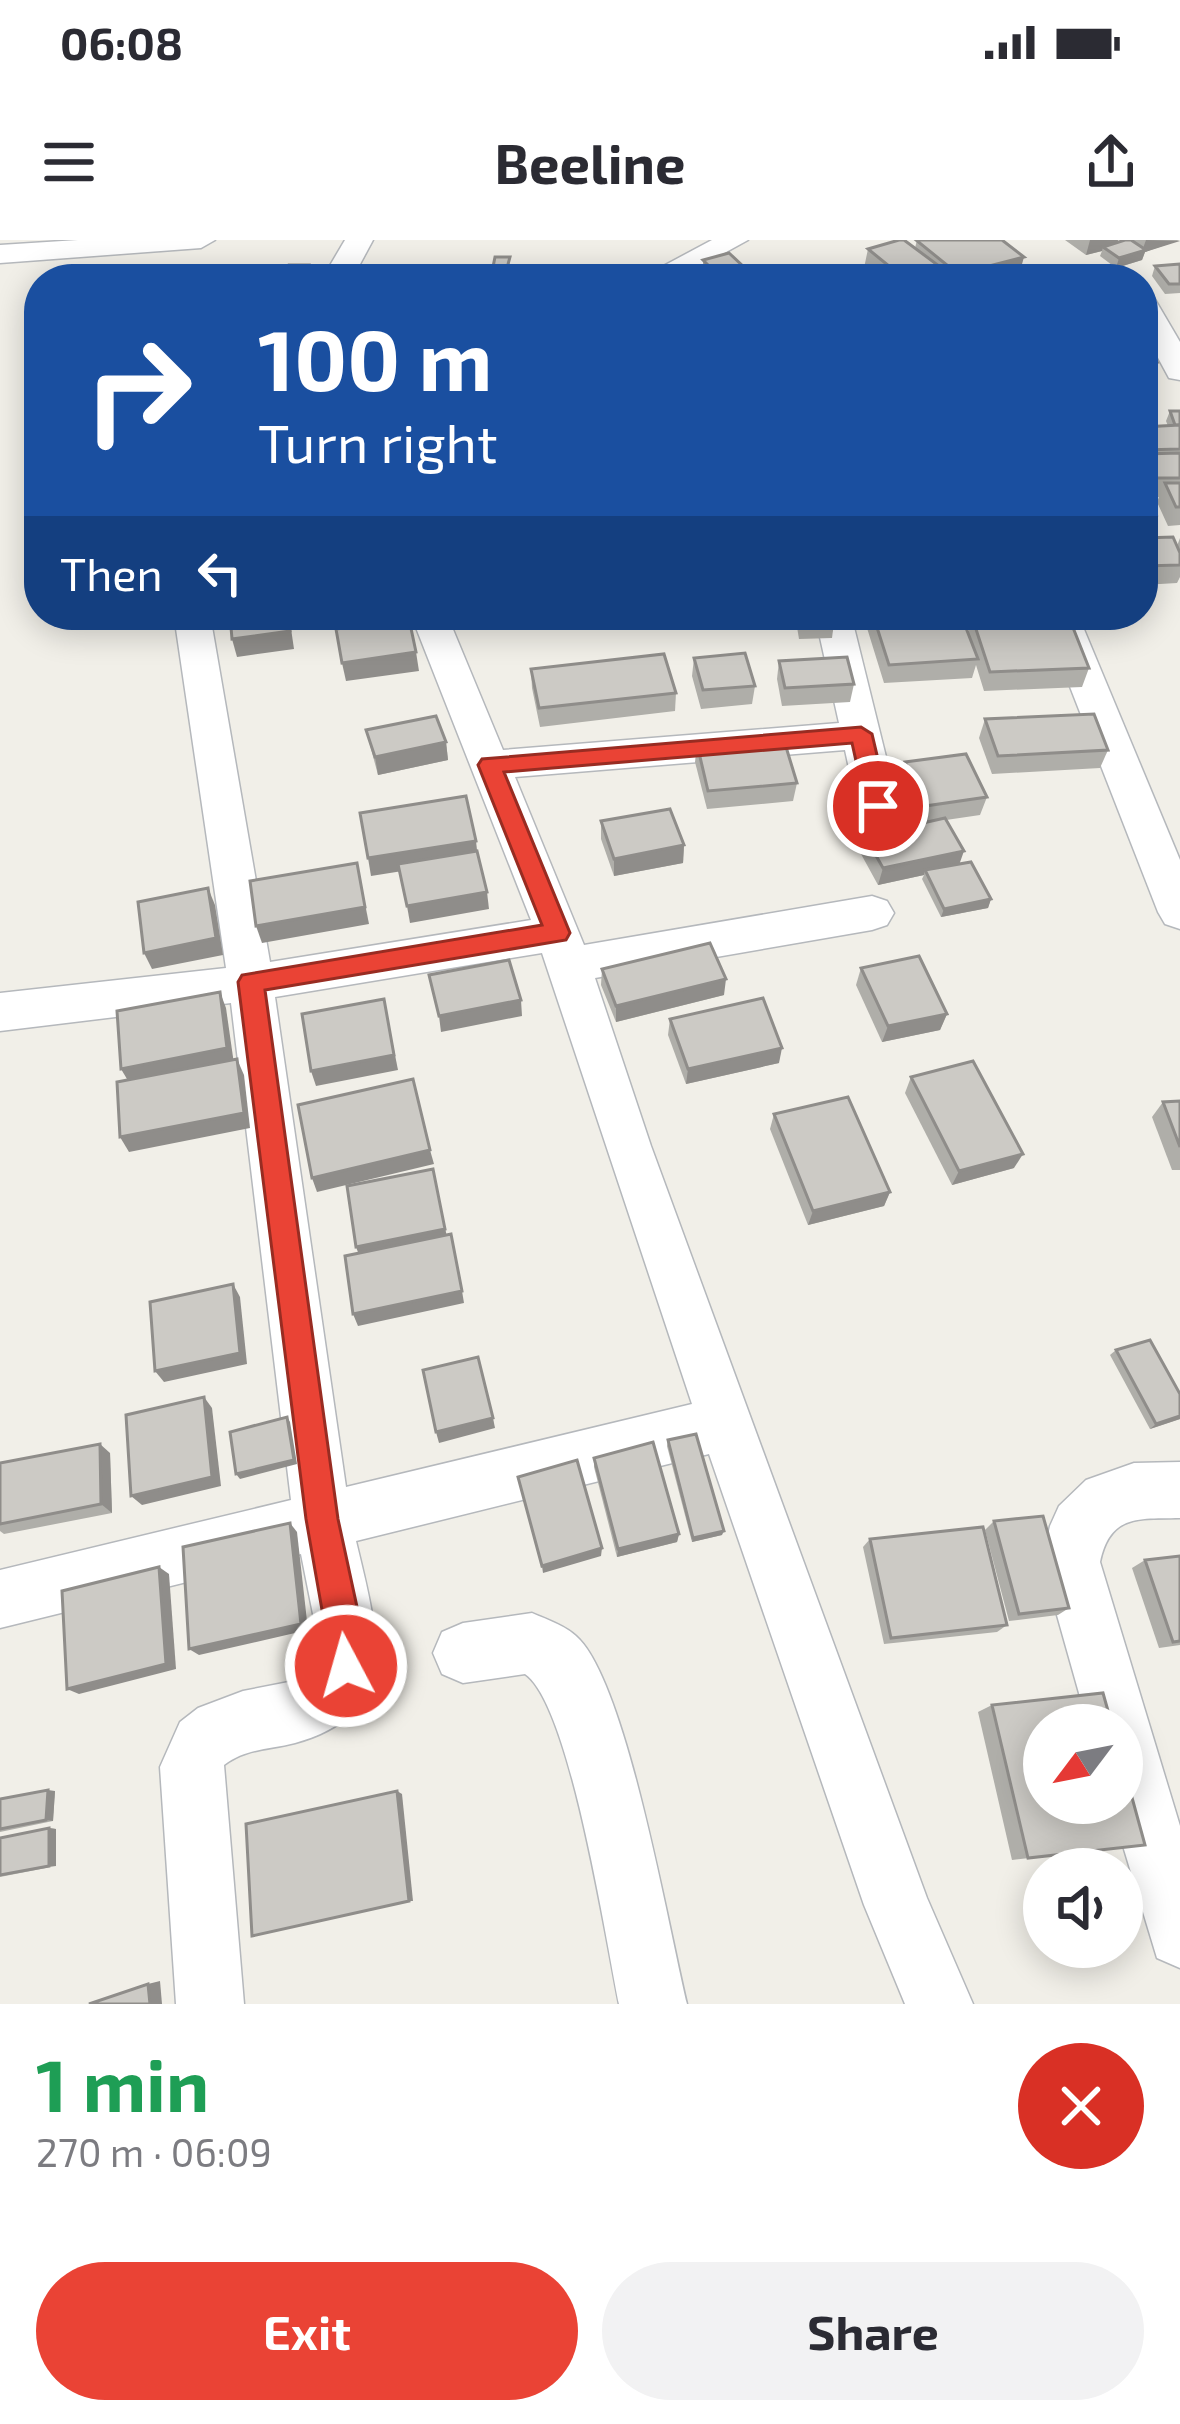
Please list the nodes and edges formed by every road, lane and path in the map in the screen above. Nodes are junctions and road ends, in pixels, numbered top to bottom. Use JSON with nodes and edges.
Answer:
{"nodes":[{"id":1,"x":201,"y":240,"type":"edge"},
{"id":2,"x":734,"y":240,"type":"edge"},
{"id":3,"x":136,"y":244,"type":"junction"},
{"id":4,"x":0,"y":254,"type":"edge"},
{"id":5,"x":139,"y":264,"type":"edge"},
{"id":6,"x":685,"y":264,"type":"edge"},
{"id":7,"x":1162,"y":342,"type":"edge"},
{"id":8,"x":1180,"y":371,"type":"edge"},
{"id":9,"x":194,"y":630,"type":"edge"},
{"id":10,"x":435,"y":630,"type":"edge"},
{"id":11,"x":837,"y":630,"type":"edge"},
{"id":12,"x":1066,"y":630,"type":"edge"},
{"id":13,"x":861,"y":734,"type":"junction"},
{"id":14,"x":490,"y":765,"type":"junction"},
{"id":15,"x":886,"y":842,"type":"edge"},
{"id":16,"x":1180,"y":912,"type":"edge"},
{"id":17,"x":872,"y":914,"type":"dead end"},
{"id":18,"x":563,"y":949,"type":"junction"},
{"id":19,"x":251,"y":982,"type":"junction"},
{"id":20,"x":0,"y":1012,"type":"edge"},
{"id":21,"x":726,"y":1423,"type":"junction"},
{"id":22,"x":1180,"y":1490,"type":"edge"},
{"id":23,"x":322,"y":1519,"type":"junction"},
{"id":24,"x":0,"y":1600,"type":"edge"},
{"id":25,"x":464,"y":1653,"type":"dead end"},
{"id":26,"x":1113,"y":1704,"type":"edge"},
{"id":27,"x":1143,"y":1808,"type":"edge"},
{"id":28,"x":1180,"y":1935,"type":"edge"},
{"id":29,"x":210,"y":2004,"type":"edge"},
{"id":30,"x":653,"y":2004,"type":"edge"},
{"id":31,"x":939,"y":2004,"type":"edge"}],
"edges":[{"from":1,"to":3,"type":"street"},
{"from":2,"to":6,"type":"street"},
{"from":3,"to":4,"type":"street"},
{"from":3,"to":5,"type":"street"},
{"from":7,"to":8,"type":"street"},
{"from":9,"to":19,"type":"street"},
{"from":10,"to":14,"type":"street"},
{"from":11,"to":13,"type":"street"},
{"from":12,"to":16,"type":"street"},
{"from":13,"to":14,"type":"street"},
{"from":13,"to":15,"type":"street"},
{"from":14,"to":18,"type":"street"},
{"from":17,"to":18,"type":"street"},
{"from":18,"to":19,"type":"street"},
{"from":18,"to":21,"type":"street"},
{"from":19,"to":20,"type":"street"},
{"from":19,"to":23,"type":"street"},
{"from":21,"to":23,"type":"street"},
{"from":21,"to":31,"type":"street"},
{"from":22,"to":26,"type":"street"},
{"from":23,"to":24,"type":"street"},
{"from":23,"to":29,"type":"street"},
{"from":25,"to":30,"type":"street"},
{"from":27,"to":28,"type":"street"}]}
